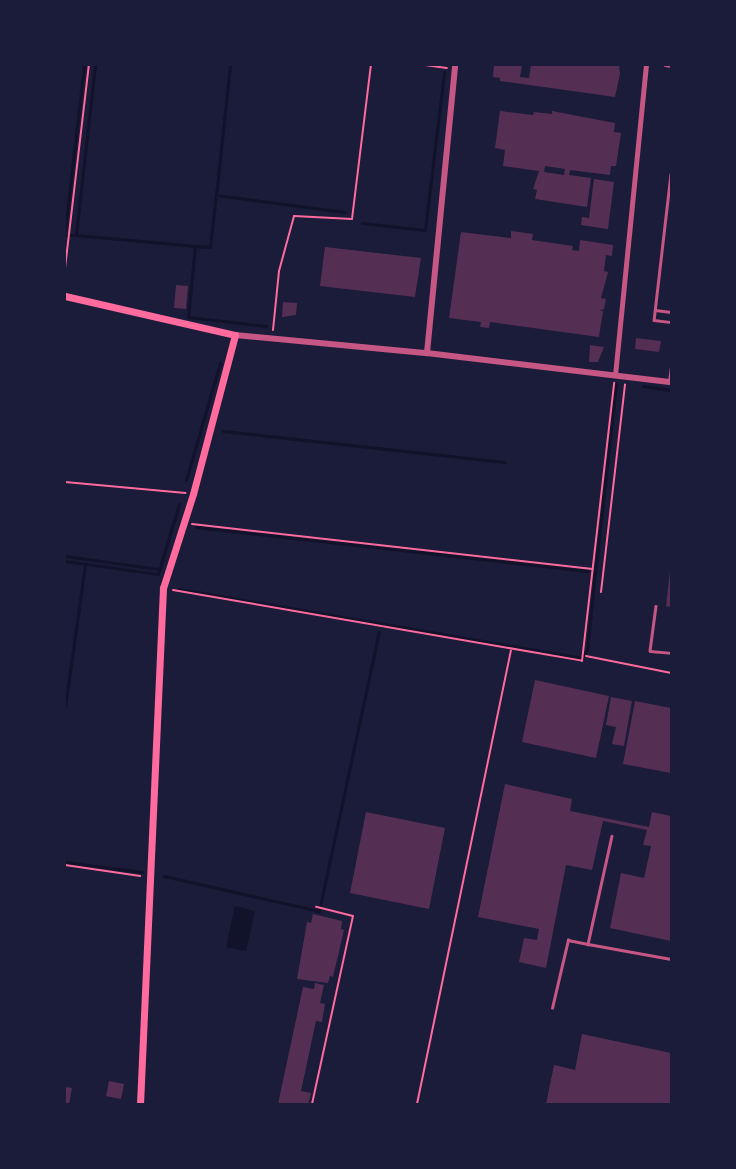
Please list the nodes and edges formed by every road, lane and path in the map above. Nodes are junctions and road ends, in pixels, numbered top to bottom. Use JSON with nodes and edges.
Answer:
{"nodes":[{"id":1,"x":89,"y":65,"type":"edge"},
{"id":2,"x":371,"y":65,"type":"edge"},
{"id":3,"x":425,"y":65,"type":"edge"},
{"id":4,"x":646,"y":65,"type":"edge"},
{"id":5,"x":665,"y":65,"type":"edge"},
{"id":6,"x":671,"y":66,"type":"edge"},
{"id":7,"x":454,"y":67,"type":"edge"},
{"id":8,"x":671,"y":174,"type":"edge"},
{"id":9,"x":65,"y":268,"type":"edge"},
{"id":10,"x":65,"y":296,"type":"edge"},
{"id":11,"x":655,"y":310,"type":"junction"},
{"id":12,"x":671,"y":312,"type":"edge"},
{"id":13,"x":671,"y":322,"type":"edge"},
{"id":14,"x":235,"y":335,"type":"junction"},
{"id":15,"x":272,"y":338,"type":"junction"},
{"id":16,"x":427,"y":353,"type":"junction"},
{"id":17,"x":671,"y":366,"type":"edge"},
{"id":18,"x":615,"y":375,"type":"junction"},
{"id":19,"x":626,"y":377,"type":"junction"},
{"id":20,"x":670,"y":381,"type":"edge"},
{"id":21,"x":65,"y":482,"type":"edge"},
{"id":22,"x":193,"y":494,"type":"junction"},
{"id":23,"x":183,"y":524,"type":"junction"},
{"id":24,"x":592,"y":569,"type":"junction"},
{"id":25,"x":163,"y":588,"type":"junction"},
{"id":26,"x":601,"y":592,"type":"dead end"},
{"id":27,"x":656,"y":606,"type":"dead end"},
{"id":28,"x":511,"y":650,"type":"junction"},
{"id":29,"x":671,"y":653,"type":"edge"},
{"id":30,"x":586,"y":656,"type":"dead end"},
{"id":31,"x":671,"y":673,"type":"edge"},
{"id":32,"x":612,"y":836,"type":"dead end"},
{"id":33,"x":65,"y":865,"type":"edge"},
{"id":34,"x":150,"y":877,"type":"junction"},
{"id":35,"x":316,"y":907,"type":"dead end"},
{"id":36,"x":588,"y":944,"type":"junction"},
{"id":37,"x":671,"y":959,"type":"edge"},
{"id":38,"x":552,"y":1008,"type":"dead end"},
{"id":39,"x":140,"y":1104,"type":"edge"},
{"id":40,"x":312,"y":1104,"type":"edge"},
{"id":41,"x":417,"y":1104,"type":"edge"}],
"edges":[{"from":1,"to":9,"type":"path"},
{"from":2,"to":15,"type":"path"},
{"from":3,"to":7,"type":"path"},
{"from":4,"to":18,"type":"street"},
{"from":5,"to":6,"type":"lane"},
{"from":7,"to":16,"type":"street"},
{"from":8,"to":11,"type":"lane"},
{"from":10,"to":14,"type":"main road"},
{"from":11,"to":12,"type":"lane"},
{"from":11,"to":13,"type":"lane"},
{"from":14,"to":15,"type":"street"},
{"from":14,"to":22,"type":"main road"},
{"from":15,"to":16,"type":"street"},
{"from":16,"to":18,"type":"street"},
{"from":17,"to":20,"type":"lane"},
{"from":18,"to":19,"type":"street"},
{"from":18,"to":24,"type":"path"},
{"from":19,"to":20,"type":"street"},
{"from":19,"to":26,"type":"path"},
{"from":21,"to":22,"type":"path"},
{"from":22,"to":23,"type":"main road"},
{"from":23,"to":24,"type":"path"},
{"from":23,"to":25,"type":"main road"},
{"from":24,"to":28,"type":"path"},
{"from":25,"to":28,"type":"path"},
{"from":25,"to":34,"type":"main road"},
{"from":27,"to":29,"type":"lane"},
{"from":28,"to":41,"type":"path"},
{"from":30,"to":31,"type":"path"},
{"from":32,"to":36,"type":"lane"},
{"from":33,"to":34,"type":"path"},
{"from":34,"to":39,"type":"main road"},
{"from":35,"to":40,"type":"path"},
{"from":36,"to":37,"type":"lane"},
{"from":36,"to":38,"type":"lane"}]}
